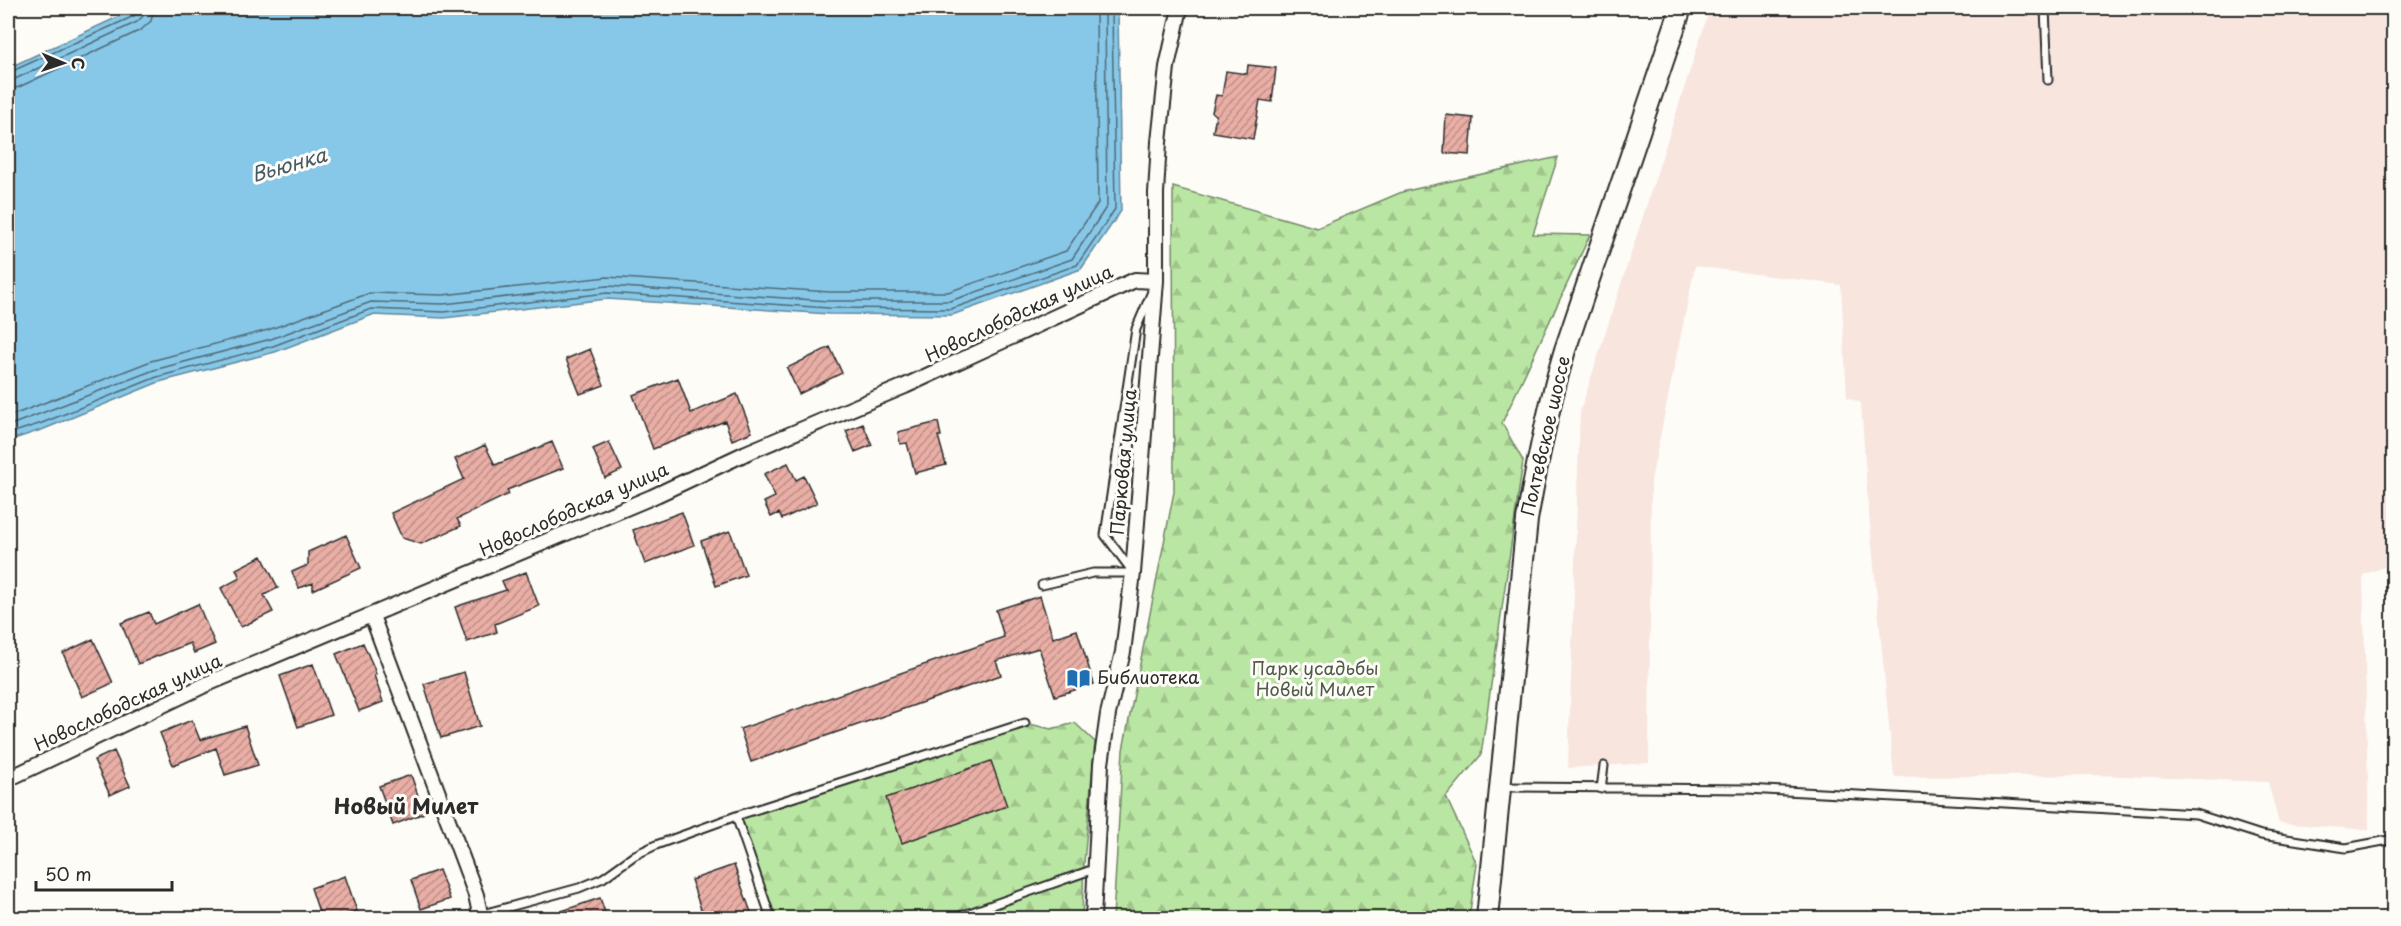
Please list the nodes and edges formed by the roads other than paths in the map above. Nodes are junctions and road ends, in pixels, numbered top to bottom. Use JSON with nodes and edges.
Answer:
{"nodes":[{"id":1,"x":1180,"y":8,"type":"edge"},
{"id":2,"x":1681,"y":8,"type":"edge"},
{"id":3,"x":2045,"y":8,"type":"edge"},
{"id":4,"x":2048,"y":80,"type":"dead end"},
{"id":5,"x":1156,"y":281,"type":"junction"},
{"id":6,"x":1133,"y":573,"type":"junction"},
{"id":7,"x":1042,"y":585,"type":"dead end"},
{"id":8,"x":372,"y":616,"type":"junction"},
{"id":9,"x":1025,"y":723,"type":"dead end"},
{"id":10,"x":1604,"y":766,"type":"dead end"},
{"id":11,"x":8,"y":779,"type":"edge"},
{"id":12,"x":1500,"y":788,"type":"junction"},
{"id":13,"x":1601,"y":789,"type":"junction"},
{"id":14,"x":736,"y":816,"type":"junction"},
{"id":15,"x":2394,"y":839,"type":"edge"},
{"id":16,"x":1094,"y":869,"type":"junction"},
{"id":17,"x":477,"y":917,"type":"edge"},
{"id":18,"x":771,"y":918,"type":"edge"},
{"id":19,"x":954,"y":918,"type":"edge"},
{"id":20,"x":1093,"y":918,"type":"edge"},
{"id":21,"x":1487,"y":918,"type":"edge"}],
"edges":[{"from":1,"to":5,"type":"street","name":"Парковая улица"},
{"from":2,"to":12,"type":"street","name":"Полтевское шоссе"},
{"from":3,"to":4,"type":"lane"},
{"from":5,"to":6,"type":"street","name":"Парковая улица"},
{"from":5,"to":6,"type":"lane"},
{"from":5,"to":8,"type":"street","name":"Новослободская улица"},
{"from":6,"to":7,"type":"lane"},
{"from":6,"to":16,"type":"street","name":"Парковая улица"},
{"from":8,"to":11,"type":"street","name":"Новослободская улица"},
{"from":8,"to":17,"type":"street"},
{"from":9,"to":14,"type":"lane"},
{"from":10,"to":13,"type":"lane"},
{"from":12,"to":13,"type":"lane"},
{"from":12,"to":21,"type":"street","name":"Полтевское шоссе"},
{"from":13,"to":15,"type":"lane"},
{"from":14,"to":17,"type":"lane"},
{"from":14,"to":18,"type":"lane"},
{"from":16,"to":19,"type":"lane"},
{"from":16,"to":20,"type":"street","name":"Парковая улица"}]}
